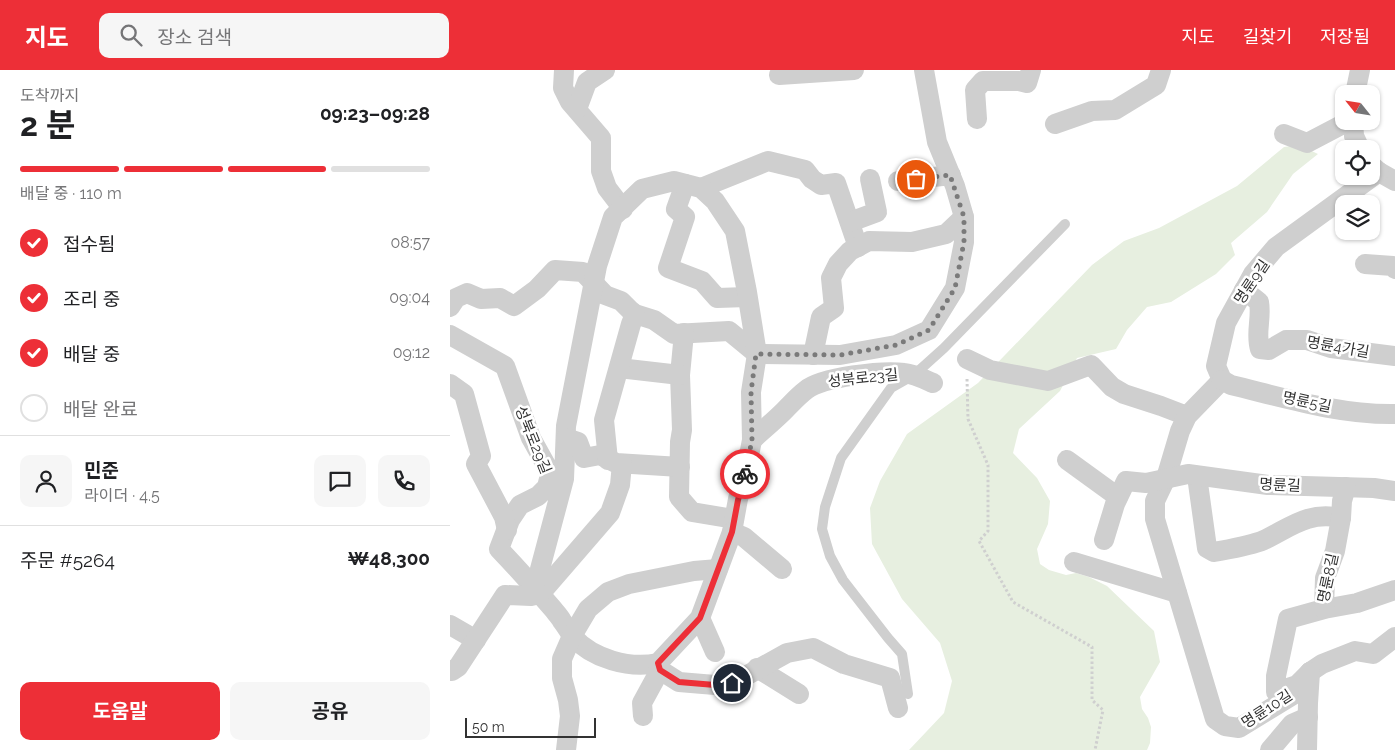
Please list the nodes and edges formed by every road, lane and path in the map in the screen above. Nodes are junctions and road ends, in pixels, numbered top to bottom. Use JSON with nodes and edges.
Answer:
{"nodes":[{"id":1,"x":564,"y":70,"type":"edge"},
{"id":2,"x":605,"y":70,"type":"edge"},
{"id":3,"x":854,"y":70,"type":"edge"},
{"id":4,"x":924,"y":70,"type":"edge"},
{"id":5,"x":1031,"y":70,"type":"edge"},
{"id":6,"x":1161,"y":70,"type":"edge"},
{"id":7,"x":1360,"y":70,"type":"edge"},
{"id":8,"x":779,"y":74,"type":"dead end"},
{"id":9,"x":1357,"y":85,"type":"edge"},
{"id":10,"x":577,"y":109,"type":"junction"},
{"id":11,"x":977,"y":120,"type":"dead end"},
{"id":12,"x":1055,"y":124,"type":"dead end"},
{"id":13,"x":1335,"y":128,"type":"edge"},
{"id":14,"x":1284,"y":134,"type":"dead end"},
{"id":15,"x":1382,"y":173,"type":"edge"},
{"id":16,"x":950,"y":175,"type":"junction"},
{"id":17,"x":870,"y":179,"type":"dead end"},
{"id":18,"x":898,"y":181,"type":"dead end"},
{"id":19,"x":693,"y":186,"type":"junction"},
{"id":20,"x":623,"y":209,"type":"junction"},
{"id":21,"x":964,"y":217,"type":"junction"},
{"id":22,"x":850,"y":222,"type":"junction"},
{"id":23,"x":1065,"y":224,"type":"dead end"},
{"id":24,"x":858,"y":247,"type":"junction"},
{"id":25,"x":1365,"y":264,"type":"dead end"},
{"id":26,"x":1395,"y":268,"type":"edge"},
{"id":27,"x":594,"y":283,"type":"junction"},
{"id":28,"x":1244,"y":290,"type":"junction"},
{"id":29,"x":748,"y":297,"type":"junction"},
{"id":30,"x":450,"y":307,"type":"edge"},
{"id":31,"x":635,"y":314,"type":"junction"},
{"id":32,"x":684,"y":333,"type":"junction"},
{"id":33,"x":450,"y":335,"type":"edge"},
{"id":34,"x":756,"y":354,"type":"junction"},
{"id":35,"x":813,"y":355,"type":"junction"},
{"id":36,"x":1395,"y":356,"type":"edge"},
{"id":37,"x":967,"y":359,"type":"joint"},
{"id":38,"x":618,"y":368,"type":"junction"},
{"id":39,"x":680,"y":375,"type":"junction"},
{"id":40,"x":914,"y":375,"type":"junction"},
{"id":41,"x":1222,"y":380,"type":"junction"},
{"id":42,"x":933,"y":383,"type":"dead end"},
{"id":43,"x":450,"y":384,"type":"edge"},
{"id":44,"x":1395,"y":414,"type":"edge"},
{"id":45,"x":1187,"y":416,"type":"junction"},
{"id":46,"x":566,"y":438,"type":"junction"},
{"id":47,"x":752,"y":440,"type":"junction"},
{"id":48,"x":1067,"y":460,"type":"dead end"},
{"id":49,"x":615,"y":462,"type":"junction"},
{"id":50,"x":680,"y":467,"type":"junction"},
{"id":51,"x":1196,"y":476,"type":"junction"},
{"id":52,"x":1166,"y":478,"type":"junction"},
{"id":53,"x":1346,"y":487,"type":"junction"},
{"id":54,"x":1395,"y":491,"type":"edge"},
{"id":55,"x":1118,"y":497,"type":"junction"},
{"id":56,"x":1341,"y":518,"type":"junction"},
{"id":57,"x":733,"y":525,"type":"junction"},
{"id":58,"x":507,"y":530,"type":"junction"},
{"id":59,"x":1104,"y":540,"type":"dead end"},
{"id":60,"x":1074,"y":562,"type":"dead end"},
{"id":61,"x":718,"y":569,"type":"junction"},
{"id":62,"x":782,"y":569,"type":"dead end"},
{"id":63,"x":1395,"y":590,"type":"edge"},
{"id":64,"x":1177,"y":593,"type":"junction"},
{"id":65,"x":540,"y":594,"type":"junction"},
{"id":66,"x":1324,"y":609,"type":"junction"},
{"id":67,"x":700,"y":618,"type":"junction"},
{"id":68,"x":450,"y":625,"type":"edge"},
{"id":69,"x":572,"y":636,"type":"junction"},
{"id":70,"x":1395,"y":637,"type":"edge"},
{"id":71,"x":476,"y":640,"type":"junction"},
{"id":72,"x":715,"y":652,"type":"dead end"},
{"id":73,"x":659,"y":666,"type":"junction"},
{"id":74,"x":757,"y":668,"type":"junction"},
{"id":75,"x":450,"y":671,"type":"edge"},
{"id":76,"x":1310,"y":672,"type":"junction"},
{"id":77,"x":799,"y":694,"type":"dead end"},
{"id":78,"x":903,"y":701,"type":"joint"},
{"id":79,"x":643,"y":716,"type":"dead end"},
{"id":80,"x":1308,"y":717,"type":"junction"},
{"id":81,"x":566,"y":750,"type":"edge"},
{"id":82,"x":1094,"y":750,"type":"edge"},
{"id":83,"x":1270,"y":750,"type":"edge"},
{"id":84,"x":1307,"y":750,"type":"edge"}],
"edges":[{"from":1,"to":10,"type":"street"},
{"from":2,"to":10,"type":"street"},
{"from":3,"to":8,"type":"street"},
{"from":4,"to":16,"type":"street","name":"성북로23길"},
{"from":5,"to":11,"type":"street"},
{"from":6,"to":12,"type":"street"},
{"from":7,"to":9,"type":"street"},
{"from":10,"to":20,"type":"street"},
{"from":13,"to":14,"type":"street"},
{"from":15,"to":28,"type":"street","name":"명륜9길"},
{"from":16,"to":18,"type":"street"},
{"from":16,"to":21,"type":"street","name":"성북로23길"},
{"from":17,"to":22,"type":"street"},
{"from":19,"to":20,"type":"street"},
{"from":19,"to":22,"type":"street"},
{"from":19,"to":29,"type":"street"},
{"from":19,"to":29,"type":"street"},
{"from":20,"to":27,"type":"street"},
{"from":21,"to":24,"type":"street"},
{"from":21,"to":35,"type":"street","name":"성북로23길"},
{"from":22,"to":24,"type":"street"},
{"from":23,"to":40,"type":"lane"},
{"from":24,"to":35,"type":"street"},
{"from":25,"to":26,"type":"street"},
{"from":27,"to":30,"type":"street"},
{"from":27,"to":31,"type":"street"},
{"from":27,"to":46,"type":"street"},
{"from":28,"to":36,"type":"street","name":"명륜4가길"},
{"from":28,"to":41,"type":"street","name":"명륜9길"},
{"from":29,"to":34,"type":"street"},
{"from":31,"to":32,"type":"street"},
{"from":31,"to":38,"type":"street"},
{"from":32,"to":34,"type":"street"},
{"from":32,"to":39,"type":"street"},
{"from":33,"to":58,"type":"street","name":"성북로29길"},
{"from":34,"to":35,"type":"street","name":"성북로23길"},
{"from":34,"to":47,"type":"street"},
{"from":37,"to":45,"type":"street"},
{"from":37,"to":82,"type":"path"},
{"from":38,"to":39,"type":"street"},
{"from":38,"to":49,"type":"street"},
{"from":39,"to":50,"type":"street"},
{"from":40,"to":42,"type":"street","name":"성북로23길"},
{"from":40,"to":47,"type":"street","name":"성북로23길"},
{"from":40,"to":78,"type":"lane"},
{"from":41,"to":44,"type":"street","name":"명륜5길"},
{"from":41,"to":45,"type":"street"},
{"from":43,"to":58,"type":"street"},
{"from":45,"to":52,"type":"street"},
{"from":46,"to":49,"type":"street"},
{"from":46,"to":65,"type":"street"},
{"from":47,"to":57,"type":"street"},
{"from":48,"to":55,"type":"street"},
{"from":49,"to":50,"type":"street"},
{"from":49,"to":65,"type":"street"},
{"from":50,"to":57,"type":"street"},
{"from":51,"to":52,"type":"street","name":"명륜길"},
{"from":51,"to":53,"type":"street","name":"명륜길"},
{"from":51,"to":56,"type":"street"},
{"from":52,"to":55,"type":"street"},
{"from":52,"to":64,"type":"street","name":"명륜10길"},
{"from":53,"to":54,"type":"street","name":"명륜길"},
{"from":53,"to":56,"type":"street","name":"명륜8길"},
{"from":55,"to":59,"type":"street"},
{"from":56,"to":66,"type":"street","name":"명륜8길"},
{"from":57,"to":61,"type":"street"},
{"from":57,"to":62,"type":"street"},
{"from":58,"to":65,"type":"street","name":"성북로29길"},
{"from":60,"to":64,"type":"street"},
{"from":61,"to":67,"type":"street"},
{"from":61,"to":69,"type":"street"},
{"from":63,"to":66,"type":"street"},
{"from":64,"to":76,"type":"street","name":"명륜10길"},
{"from":65,"to":69,"type":"street"},
{"from":65,"to":71,"type":"street"},
{"from":66,"to":76,"type":"street","name":"명륜8길"},
{"from":67,"to":72,"type":"street"},
{"from":67,"to":73,"type":"street"},
{"from":68,"to":71,"type":"street"},
{"from":69,"to":73,"type":"street"},
{"from":69,"to":81,"type":"street"},
{"from":70,"to":76,"type":"street"},
{"from":71,"to":75,"type":"street"},
{"from":73,"to":74,"type":"street"},
{"from":73,"to":79,"type":"street"},
{"from":74,"to":77,"type":"street"},
{"from":74,"to":78,"type":"street"},
{"from":76,"to":80,"type":"street","name":"명륜10길"},
{"from":80,"to":83,"type":"street","name":"명륜10길"},
{"from":80,"to":84,"type":"street","name":"명륜10길"}]}
